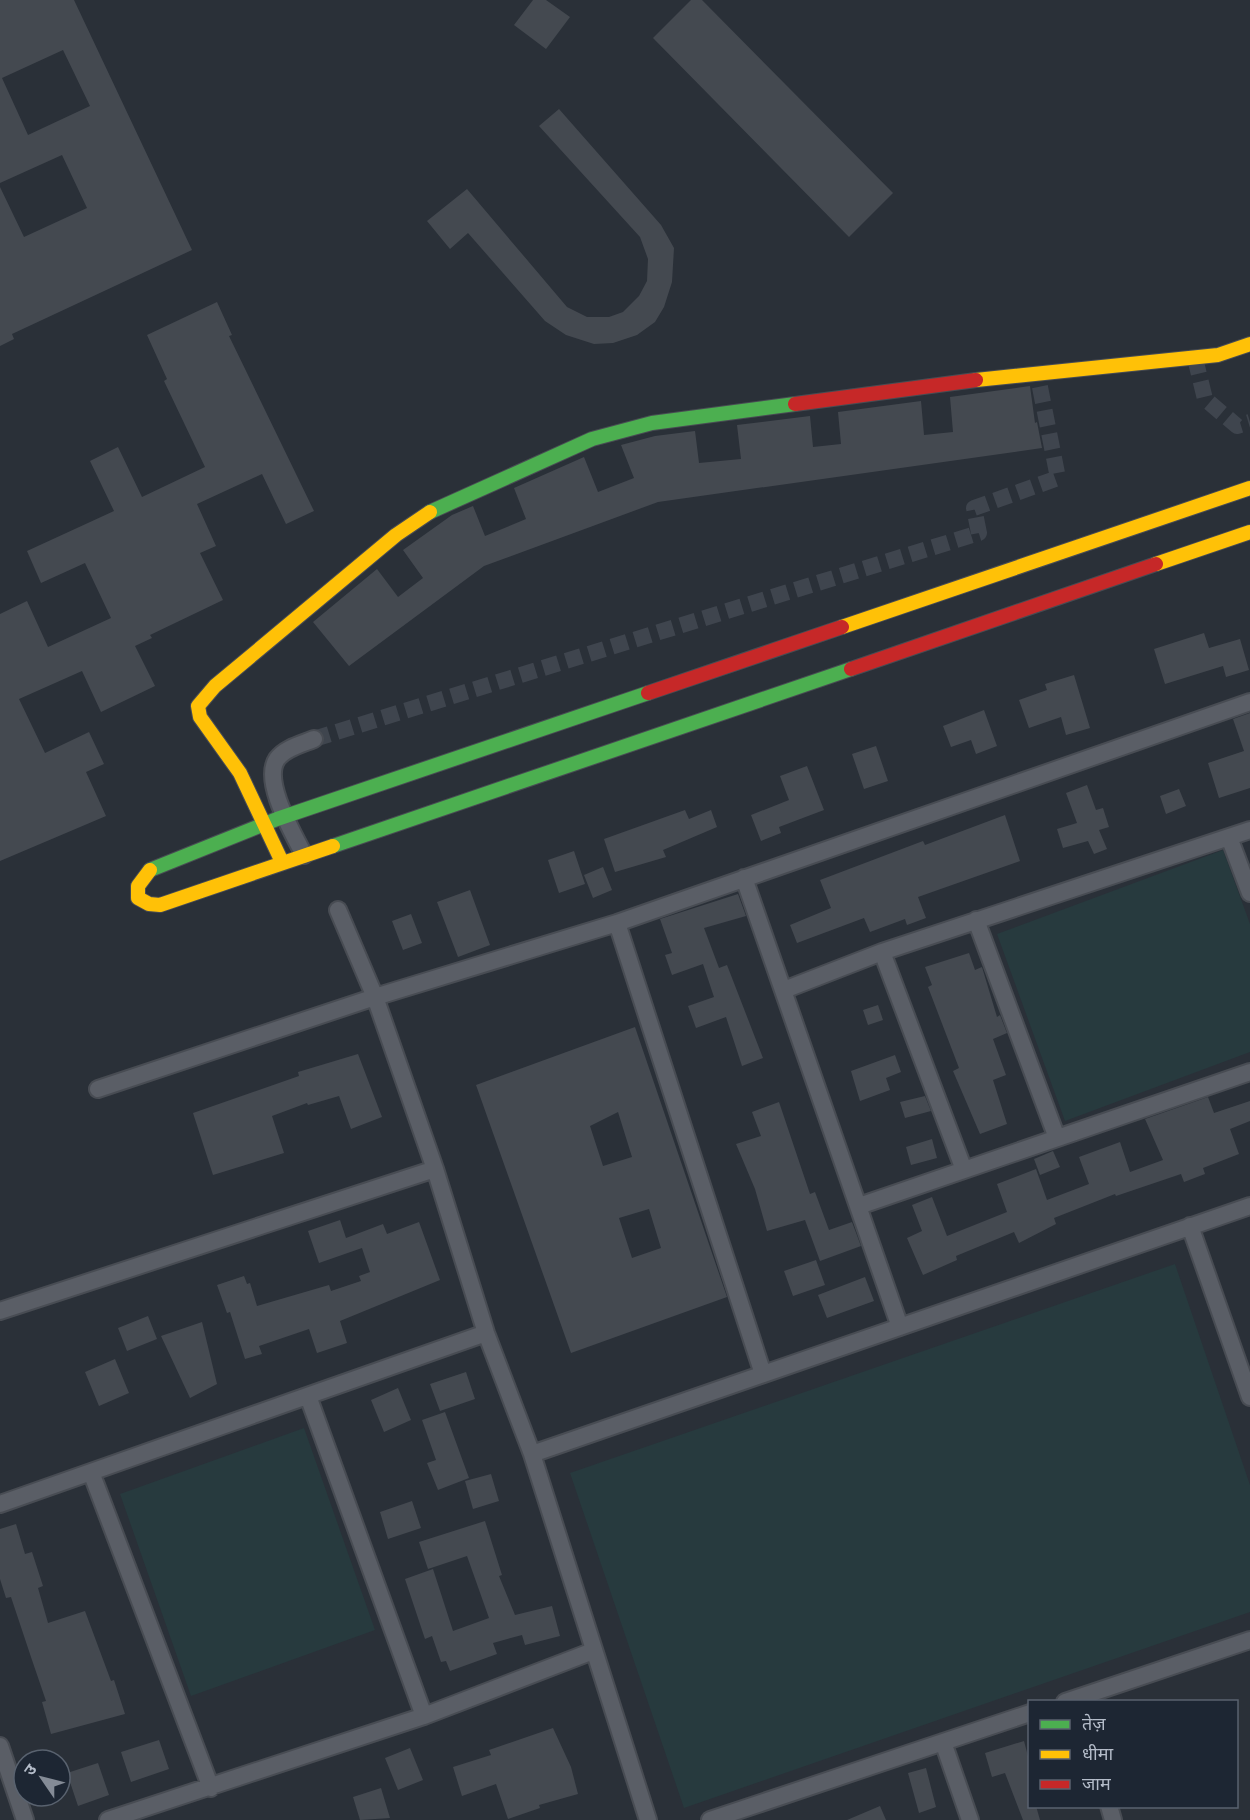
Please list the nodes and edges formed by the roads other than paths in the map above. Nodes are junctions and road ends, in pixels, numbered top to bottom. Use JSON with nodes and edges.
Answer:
{"nodes":[{"id":1,"x":1250,"y":344,"type":"edge"},
{"id":2,"x":1250,"y":488,"type":"edge"},
{"id":3,"x":1250,"y":532,"type":"edge"},
{"id":4,"x":1250,"y":702,"type":"edge"},
{"id":5,"x":314,"y":739,"type":"tunnel mouth"},
{"id":6,"x":285,"y":817,"type":"junction"},
{"id":7,"x":263,"y":825,"type":"junction"},
{"id":8,"x":1250,"y":830,"type":"edge"},
{"id":9,"x":1229,"y":837,"type":"junction"},
{"id":10,"x":304,"y":855,"type":"junction"},
{"id":11,"x":282,"y":862,"type":"junction"},
{"id":12,"x":744,"y":878,"type":"junction"},
{"id":13,"x":1250,"y":893,"type":"edge"},
{"id":14,"x":338,"y":910,"type":"dead end"},
{"id":15,"x":976,"y":920,"type":"junction"},
{"id":16,"x":617,"y":923,"type":"junction"},
{"id":17,"x":882,"y":952,"type":"junction"},
{"id":18,"x":784,"y":990,"type":"junction"},
{"id":19,"x":375,"y":997,"type":"junction"},
{"id":20,"x":1250,"y":1072,"type":"edge"},
{"id":21,"x":98,"y":1089,"type":"dead end"},
{"id":22,"x":1057,"y":1138,"type":"junction"},
{"id":23,"x":435,"y":1168,"type":"junction"},
{"id":24,"x":964,"y":1170,"type":"junction"},
{"id":25,"x":859,"y":1206,"type":"junction"},
{"id":26,"x":1250,"y":1206,"type":"edge"},
{"id":27,"x":1190,"y":1226,"type":"junction"},
{"id":28,"x":0,"y":1311,"type":"edge"},
{"id":29,"x":900,"y":1327,"type":"junction"},
{"id":30,"x":486,"y":1333,"type":"junction"},
{"id":31,"x":763,"y":1374,"type":"junction"},
{"id":32,"x":1248,"y":1387,"type":"edge"},
{"id":33,"x":308,"y":1396,"type":"junction"},
{"id":34,"x":532,"y":1454,"type":"junction"},
{"id":35,"x":91,"y":1472,"type":"junction"},
{"id":36,"x":0,"y":1504,"type":"edge"},
{"id":37,"x":1250,"y":1640,"type":"edge"},
{"id":38,"x":593,"y":1651,"type":"junction"},
{"id":39,"x":1072,"y":1700,"type":"edge"},
{"id":40,"x":1028,"y":1713,"type":"edge"},
{"id":41,"x":424,"y":1716,"type":"junction"},
{"id":42,"x":943,"y":1742,"type":"junction"},
{"id":43,"x":0,"y":1746,"type":"edge"},
{"id":44,"x":211,"y":1788,"type":"junction"},
{"id":45,"x":25,"y":1820,"type":"edge"},
{"id":46,"x":108,"y":1820,"type":"edge"},
{"id":47,"x":648,"y":1820,"type":"edge"},
{"id":48,"x":710,"y":1820,"type":"edge"},
{"id":49,"x":970,"y":1820,"type":"edge"}],
"edges":[{"from":1,"to":7,"type":"street"},
{"from":2,"to":6,"type":"street"},
{"from":3,"to":10,"type":"street"},
{"from":4,"to":12,"type":"street"},
{"from":5,"to":6,"type":"street"},
{"from":6,"to":7,"type":"street"},
{"from":6,"to":10,"type":"street"},
{"from":7,"to":11,"type":"street"},
{"from":7,"to":11,"type":"street"},
{"from":8,"to":9,"type":"street"},
{"from":9,"to":13,"type":"street"},
{"from":9,"to":15,"type":"street"},
{"from":10,"to":11,"type":"street"},
{"from":12,"to":16,"type":"street"},
{"from":12,"to":18,"type":"street"},
{"from":14,"to":19,"type":"street"},
{"from":15,"to":17,"type":"street"},
{"from":15,"to":22,"type":"street"},
{"from":16,"to":19,"type":"street"},
{"from":16,"to":31,"type":"street"},
{"from":17,"to":18,"type":"street"},
{"from":17,"to":24,"type":"street"},
{"from":18,"to":25,"type":"street"},
{"from":19,"to":21,"type":"street"},
{"from":19,"to":23,"type":"street"},
{"from":20,"to":22,"type":"street"},
{"from":22,"to":24,"type":"street"},
{"from":23,"to":28,"type":"street"},
{"from":23,"to":30,"type":"street"},
{"from":24,"to":25,"type":"street"},
{"from":25,"to":29,"type":"street"},
{"from":26,"to":27,"type":"street"},
{"from":27,"to":29,"type":"street"},
{"from":27,"to":32,"type":"street"},
{"from":29,"to":31,"type":"street"},
{"from":30,"to":33,"type":"street"},
{"from":30,"to":34,"type":"street"},
{"from":31,"to":34,"type":"street"},
{"from":33,"to":35,"type":"street"},
{"from":33,"to":41,"type":"street"},
{"from":34,"to":38,"type":"street"},
{"from":35,"to":36,"type":"street"},
{"from":35,"to":44,"type":"street"},
{"from":37,"to":39,"type":"street"},
{"from":38,"to":41,"type":"street"},
{"from":38,"to":47,"type":"street"},
{"from":40,"to":42,"type":"street"},
{"from":41,"to":44,"type":"street"},
{"from":42,"to":48,"type":"street"},
{"from":42,"to":49,"type":"street"},
{"from":43,"to":45,"type":"street"},
{"from":44,"to":46,"type":"street"}]}
